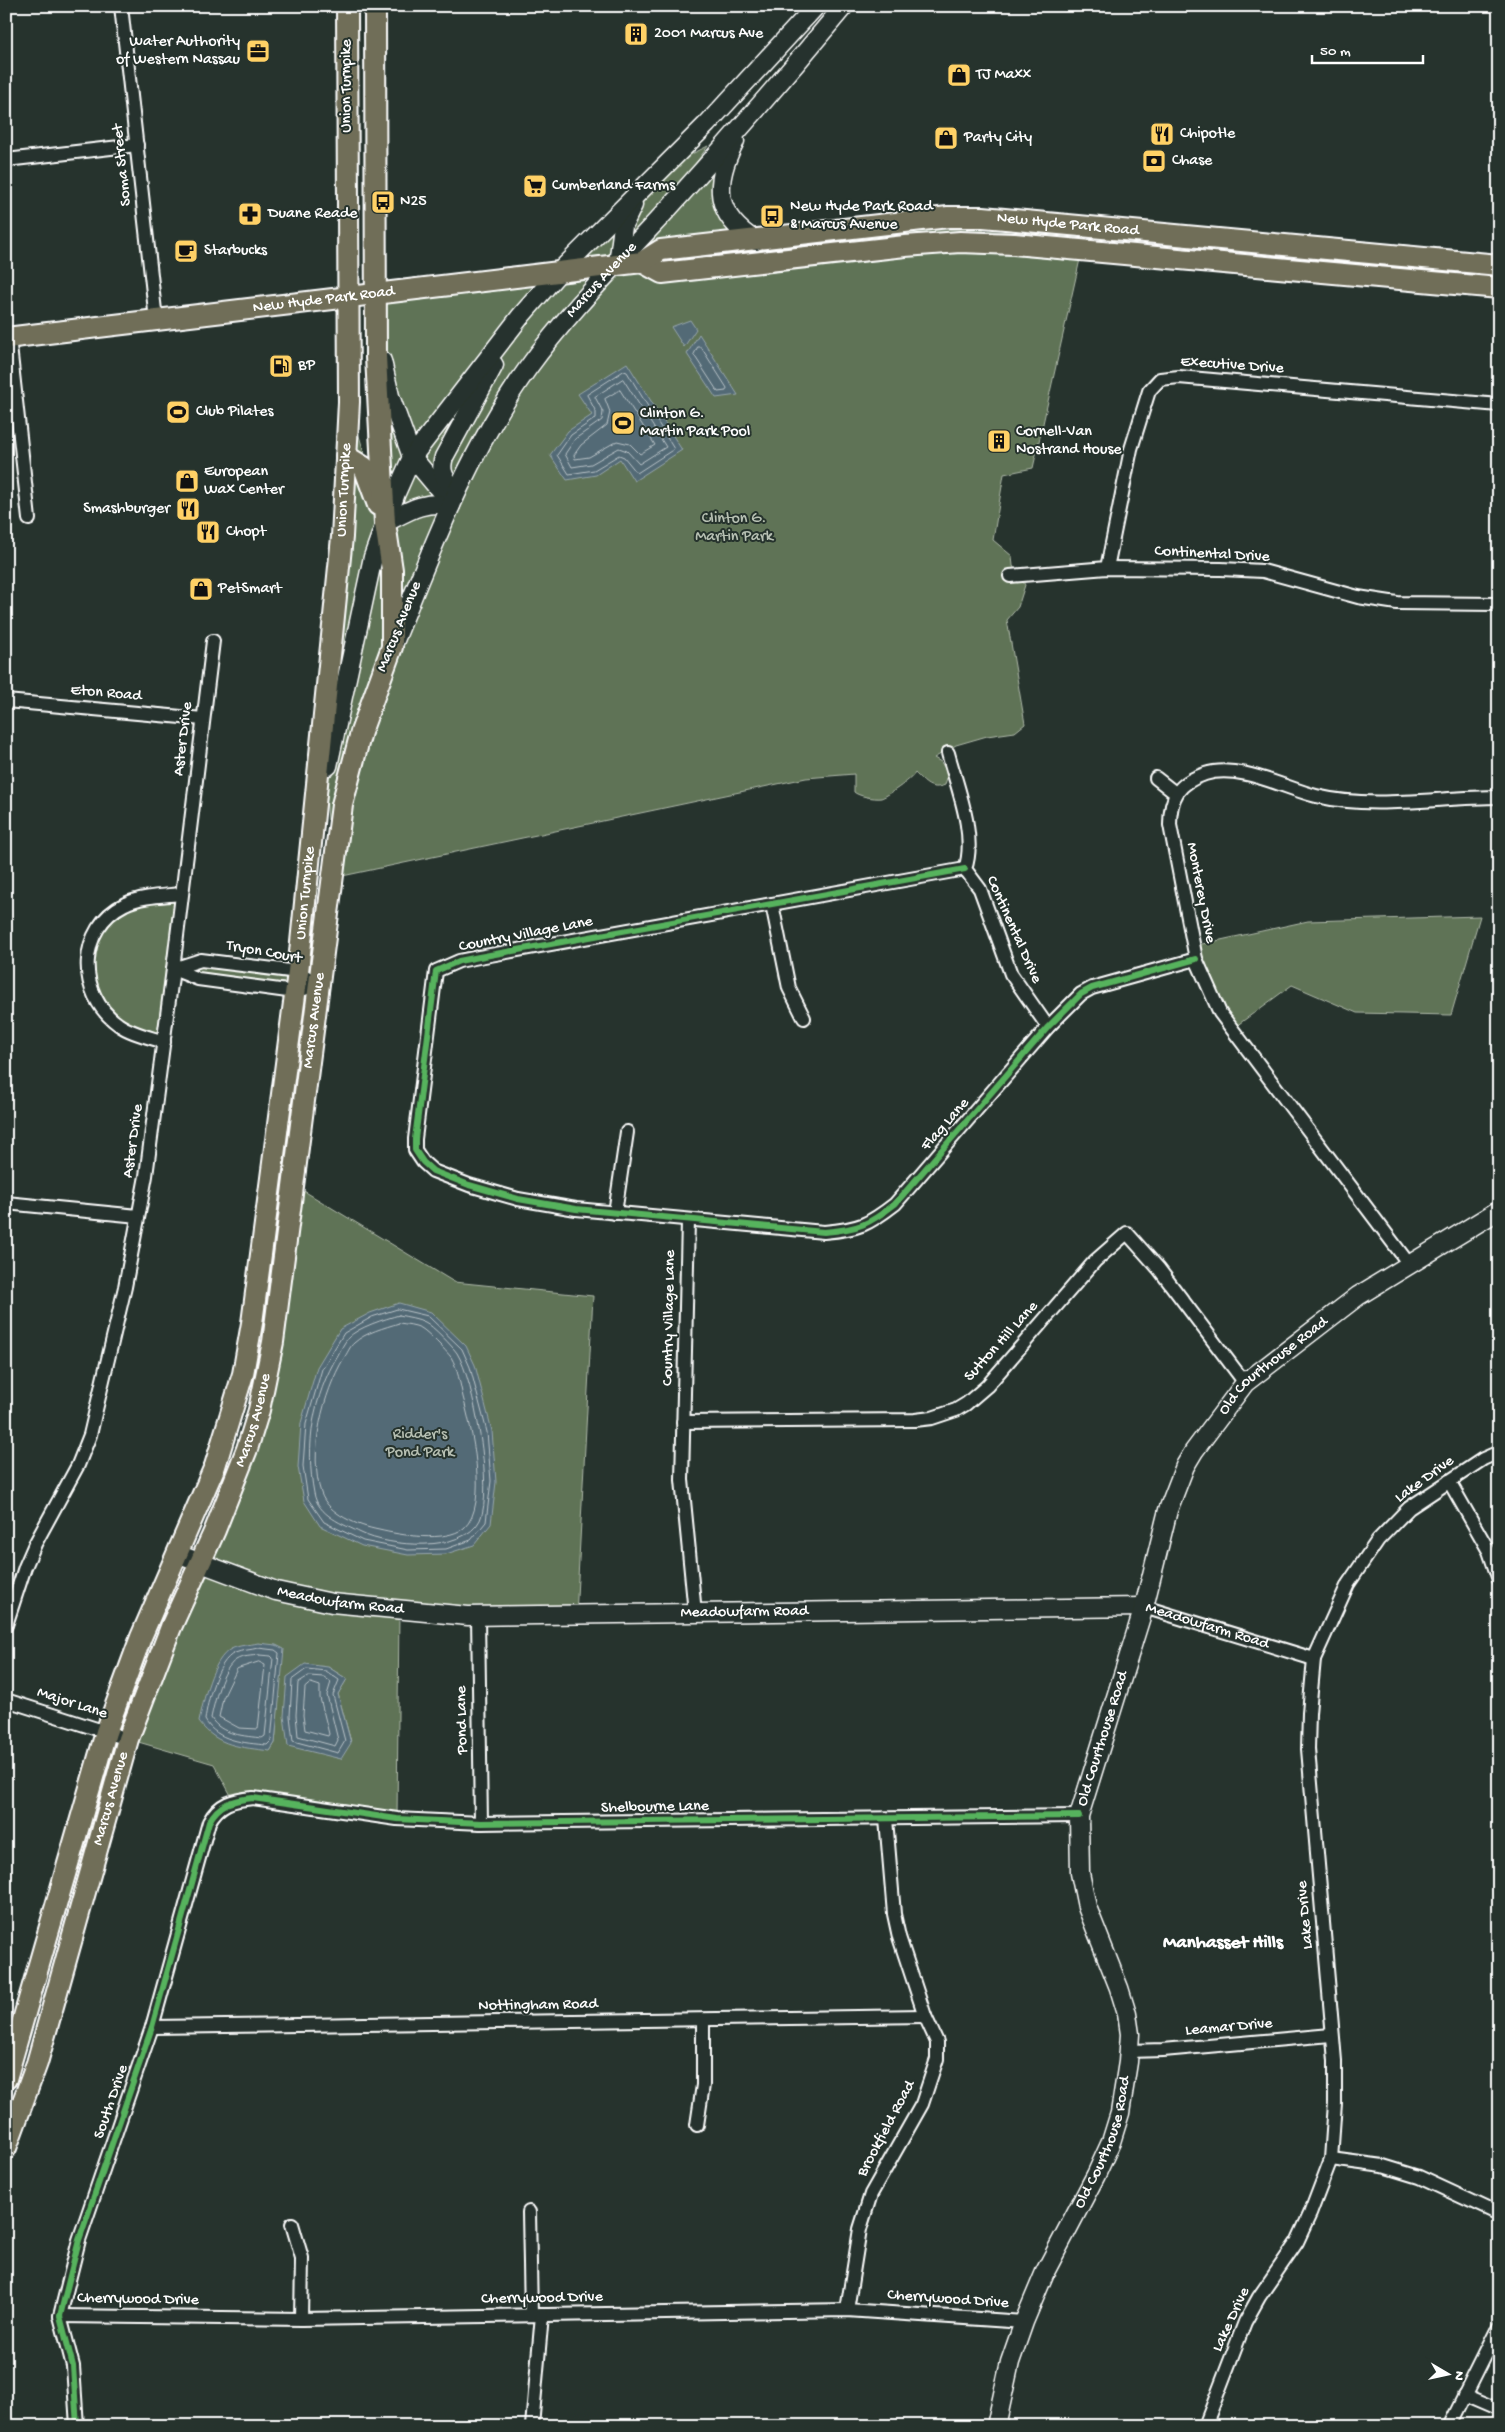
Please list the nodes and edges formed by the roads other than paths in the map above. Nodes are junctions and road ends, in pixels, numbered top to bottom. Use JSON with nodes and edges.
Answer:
{"nodes":[{"id":1,"x":121,"y":6,"type":"edge"},
{"id":2,"x":347,"y":6,"type":"edge"},
{"id":3,"x":374,"y":6,"type":"edge"},
{"id":4,"x":816,"y":6,"type":"edge"},
{"id":5,"x":844,"y":6,"type":"edge"},
{"id":6,"x":742,"y":127,"type":"junction"},
{"id":7,"x":137,"y":144,"type":"junction"},
{"id":8,"x":6,"y":160,"type":"edge"},
{"id":9,"x":646,"y":186,"type":"junction"},
{"id":10,"x":756,"y":241,"type":"junction"},
{"id":11,"x":642,"y":262,"type":"junction"},
{"id":12,"x":618,"y":264,"type":"junction"},
{"id":13,"x":1499,"y":266,"type":"edge"},
{"id":14,"x":560,"y":271,"type":"junction"},
{"id":15,"x":1499,"y":288,"type":"edge"},
{"id":16,"x":376,"y":294,"type":"junction"},
{"id":17,"x":349,"y":296,"type":"junction"},
{"id":18,"x":520,"y":317,"type":"junction"},
{"id":19,"x":156,"y":320,"type":"junction"},
{"id":20,"x":376,"y":333,"type":"junction"},
{"id":21,"x":7,"y":337,"type":"edge"},
{"id":22,"x":1499,"y":405,"type":"edge"},
{"id":23,"x":346,"y":456,"type":"junction"},
{"id":24,"x":412,"y":457,"type":"junction"},
{"id":25,"x":453,"y":497,"type":"junction"},
{"id":26,"x":29,"y":519,"type":"dead end"},
{"id":27,"x":385,"y":523,"type":"junction"},
{"id":28,"x":1107,"y":568,"type":"junction"},
{"id":29,"x":1010,"y":576,"type":"dead end"},
{"id":30,"x":1499,"y":604,"type":"edge"},
{"id":31,"x":213,"y":641,"type":"dead end"},
{"id":32,"x":392,"y":647,"type":"junction"},
{"id":33,"x":6,"y":700,"type":"edge"},
{"id":34,"x":203,"y":719,"type":"junction"},
{"id":35,"x":948,"y":753,"type":"dead end"},
{"id":36,"x":1156,"y":778,"type":"dead end"},
{"id":37,"x":1175,"y":794,"type":"junction"},
{"id":38,"x":1499,"y":797,"type":"edge"},
{"id":39,"x":965,"y":869,"type":"junction"},
{"id":40,"x":181,"y":894,"type":"junction"},
{"id":41,"x":772,"y":904,"type":"junction"},
{"id":42,"x":1196,"y":959,"type":"junction"},
{"id":43,"x":174,"y":969,"type":"junction"},
{"id":44,"x":297,"y":982,"type":"junction"},
{"id":45,"x":319,"y":984,"type":"junction"},
{"id":46,"x":804,"y":1018,"type":"dead end"},
{"id":47,"x":1048,"y":1027,"type":"junction"},
{"id":48,"x":164,"y":1042,"type":"junction"},
{"id":49,"x":627,"y":1132,"type":"dead end"},
{"id":50,"x":6,"y":1203,"type":"edge"},
{"id":51,"x":1499,"y":1210,"type":"edge"},
{"id":52,"x":615,"y":1213,"type":"junction"},
{"id":53,"x":138,"y":1216,"type":"junction"},
{"id":54,"x":688,"y":1221,"type":"junction"},
{"id":55,"x":1409,"y":1264,"type":"junction"},
{"id":56,"x":1245,"y":1384,"type":"junction"},
{"id":57,"x":683,"y":1422,"type":"junction"},
{"id":58,"x":1499,"y":1452,"type":"edge"},
{"id":59,"x":1449,"y":1480,"type":"junction"},
{"id":60,"x":177,"y":1554,"type":"junction"},
{"id":61,"x":200,"y":1562,"type":"junction"},
{"id":62,"x":1499,"y":1580,"type":"edge"},
{"id":63,"x":1144,"y":1607,"type":"junction"},
{"id":64,"x":696,"y":1614,"type":"junction"},
{"id":65,"x":478,"y":1616,"type":"junction"},
{"id":66,"x":6,"y":1625,"type":"edge"},
{"id":67,"x":1314,"y":1659,"type":"junction"},
{"id":68,"x":6,"y":1700,"type":"edge"},
{"id":69,"x":106,"y":1732,"type":"junction"},
{"id":70,"x":128,"y":1739,"type":"junction"},
{"id":71,"x":234,"y":1801,"type":"joint"},
{"id":72,"x":1079,"y":1816,"type":"junction"},
{"id":73,"x":886,"y":1819,"type":"junction"},
{"id":74,"x":481,"y":1823,"type":"junction"},
{"id":75,"x":925,"y":2016,"type":"junction"},
{"id":76,"x":703,"y":2020,"type":"junction"},
{"id":77,"x":152,"y":2027,"type":"junction"},
{"id":78,"x":1332,"y":2035,"type":"junction"},
{"id":79,"x":1129,"y":2051,"type":"junction"},
{"id":80,"x":6,"y":2079,"type":"edge"},
{"id":81,"x":697,"y":2125,"type":"dead end"},
{"id":82,"x":6,"y":2148,"type":"edge"},
{"id":83,"x":1331,"y":2159,"type":"junction"},
{"id":84,"x":529,"y":2212,"type":"dead end"},
{"id":85,"x":1499,"y":2214,"type":"edge"},
{"id":86,"x":292,"y":2224,"type":"dead end"},
{"id":87,"x":847,"y":2310,"type":"junction"},
{"id":88,"x":536,"y":2315,"type":"junction"},
{"id":89,"x":60,"y":2316,"type":"junction"},
{"id":90,"x":301,"y":2319,"type":"junction"},
{"id":91,"x":1024,"y":2322,"type":"junction"},
{"id":92,"x":1499,"y":2326,"type":"edge"},
{"id":93,"x":1464,"y":2395,"type":"junction"},
{"id":94,"x":1499,"y":2410,"type":"edge"},
{"id":95,"x":77,"y":2426,"type":"edge"},
{"id":96,"x":532,"y":2426,"type":"edge"},
{"id":97,"x":996,"y":2426,"type":"edge"},
{"id":98,"x":1205,"y":2426,"type":"edge"},
{"id":99,"x":1449,"y":2426,"type":"edge"}],
"edges":[{"from":1,"to":7,"type":"street","name":"Soma Street"},
{"from":2,"to":17,"type":"main road","name":"Union Turnpike"},
{"from":3,"to":16,"type":"main road","name":"Union Turnpike"},
{"from":4,"to":9,"type":"main road","name":"Marcus Avenue"},
{"from":5,"to":6,"type":"main road","name":"Marcus Avenue"},
{"from":6,"to":10,"type":"main road"},
{"from":6,"to":12,"type":"main road","name":"Marcus Avenue"},
{"from":7,"to":8,"type":"street"},
{"from":7,"to":19,"type":"street","name":"Soma Street"},
{"from":9,"to":12,"type":"main road"},
{"from":9,"to":14,"type":"main road","name":"Marcus Avenue"},
{"from":10,"to":11,"type":"main road","name":"New Hyde Park Road"},
{"from":10,"to":13,"type":"main road","name":"New Hyde Park Road"},
{"from":11,"to":12,"type":"main road","name":"New Hyde Park Road"},
{"from":11,"to":15,"type":"main road","name":"New Hyde Park Road"},
{"from":12,"to":14,"type":"main road","name":"New Hyde Park Road"},
{"from":12,"to":25,"type":"main road","name":"Marcus Avenue"},
{"from":14,"to":16,"type":"main road","name":"New Hyde Park Road"},
{"from":14,"to":18,"type":"main road","name":"Marcus Avenue"},
{"from":16,"to":17,"type":"main road","name":"New Hyde Park Road"},
{"from":16,"to":20,"type":"main road","name":"Union Turnpike"},
{"from":17,"to":19,"type":"main road","name":"New Hyde Park Road"},
{"from":17,"to":23,"type":"main road","name":"Union Turnpike"},
{"from":18,"to":24,"type":"main road","name":"Marcus Avenue"},
{"from":18,"to":25,"type":"main road"},
{"from":19,"to":21,"type":"main road","name":"New Hyde Park Road"},
{"from":20,"to":24,"type":"main road"},
{"from":20,"to":27,"type":"main road","name":"Union Turnpike"},
{"from":21,"to":26,"type":"street"},
{"from":22,"to":28,"type":"street","name":"Executive Drive"},
{"from":23,"to":27,"type":"main road"},
{"from":23,"to":44,"type":"main road","name":"Union Turnpike"},
{"from":24,"to":25,"type":"main road"},
{"from":24,"to":27,"type":"main road","name":"Marcus Avenue"},
{"from":25,"to":27,"type":"main road"},
{"from":25,"to":32,"type":"main road","name":"Marcus Avenue"},
{"from":27,"to":32,"type":"main road","name":"Union Turnpike"},
{"from":27,"to":44,"type":"main road","name":"Marcus Avenue"},
{"from":28,"to":29,"type":"street","name":"Continental Drive"},
{"from":28,"to":30,"type":"street","name":"Continental Drive"},
{"from":31,"to":34,"type":"street","name":"Aster Drive"},
{"from":32,"to":45,"type":"main road","name":"Marcus Avenue"},
{"from":33,"to":34,"type":"street","name":"Eton Road"},
{"from":34,"to":40,"type":"street","name":"Aster Drive"},
{"from":35,"to":39,"type":"street","name":"Continental Drive"},
{"from":36,"to":37,"type":"street"},
{"from":37,"to":38,"type":"street"},
{"from":37,"to":42,"type":"street","name":"Monterey Drive"},
{"from":39,"to":41,"type":"street","name":"Country Village Lane"},
{"from":39,"to":47,"type":"street","name":"Continental Drive"},
{"from":40,"to":43,"type":"street","name":"Aster Drive"},
{"from":40,"to":48,"type":"street"},
{"from":41,"to":46,"type":"street"},
{"from":41,"to":52,"type":"street","name":"Country Village Lane"},
{"from":42,"to":47,"type":"street","name":"Flag Lane"},
{"from":42,"to":55,"type":"street","name":"Monterey Drive"},
{"from":43,"to":44,"type":"street","name":"Tryon Court"},
{"from":43,"to":44,"type":"street","name":"Tryon Court"},
{"from":43,"to":48,"type":"street","name":"Aster Drive"},
{"from":44,"to":45,"type":"street","name":"Tryon Court"},
{"from":44,"to":45,"type":"street","name":"Tryon Court"},
{"from":44,"to":60,"type":"main road","name":"Marcus Avenue"},
{"from":45,"to":61,"type":"main road","name":"Marcus Avenue"},
{"from":47,"to":54,"type":"street","name":"Flag Lane"},
{"from":48,"to":53,"type":"street","name":"Aster Drive"},
{"from":49,"to":52,"type":"street"},
{"from":50,"to":53,"type":"street"},
{"from":51,"to":55,"type":"main road","name":"Old Courthouse Road"},
{"from":52,"to":54,"type":"street","name":"Country Village Lane"},
{"from":53,"to":66,"type":"street","name":"Aster Drive"},
{"from":54,"to":57,"type":"street","name":"Country Village Lane"},
{"from":55,"to":56,"type":"main road","name":"Old Courthouse Road"},
{"from":56,"to":57,"type":"street","name":"Sutton Hill Lane"},
{"from":56,"to":63,"type":"main road","name":"Old Courthouse Road"},
{"from":57,"to":64,"type":"street","name":"Country Village Lane"},
{"from":58,"to":59,"type":"street","name":"Lake Drive"},
{"from":59,"to":62,"type":"street"},
{"from":59,"to":67,"type":"street","name":"Lake Drive"},
{"from":60,"to":61,"type":"main road","name":"Meadowfarm Road"},
{"from":60,"to":69,"type":"main road","name":"Marcus Avenue"},
{"from":61,"to":65,"type":"main road","name":"Meadowfarm Road"},
{"from":61,"to":70,"type":"main road","name":"Marcus Avenue"},
{"from":63,"to":64,"type":"main road","name":"Meadowfarm Road"},
{"from":63,"to":67,"type":"street","name":"Meadowfarm Road"},
{"from":63,"to":72,"type":"main road","name":"Old Courthouse Road"},
{"from":64,"to":65,"type":"main road","name":"Meadowfarm Road"},
{"from":65,"to":74,"type":"street","name":"Pond Lane"},
{"from":67,"to":78,"type":"street","name":"Lake Drive"},
{"from":68,"to":69,"type":"street","name":"Major Lane"},
{"from":69,"to":70,"type":"street","name":"Major Lane"},
{"from":69,"to":80,"type":"main road","name":"Marcus Avenue"},
{"from":70,"to":82,"type":"main road","name":"Marcus Avenue"},
{"from":71,"to":74,"type":"street","name":"Shelbourne Lane"},
{"from":71,"to":77,"type":"street","name":"South Drive"},
{"from":72,"to":73,"type":"street","name":"Shelbourne Lane"},
{"from":72,"to":79,"type":"main road","name":"Old Courthouse Road"},
{"from":73,"to":74,"type":"street","name":"Shelbourne Lane"},
{"from":73,"to":75,"type":"street","name":"Brookfield Road"},
{"from":75,"to":76,"type":"street","name":"Nottingham Road"},
{"from":75,"to":87,"type":"street","name":"Brookfield Road"},
{"from":76,"to":77,"type":"street","name":"Nottingham Road"},
{"from":76,"to":81,"type":"street"},
{"from":77,"to":89,"type":"street","name":"South Drive"},
{"from":78,"to":79,"type":"street","name":"Leamar Drive"},
{"from":78,"to":83,"type":"street","name":"Lake Drive"},
{"from":79,"to":91,"type":"main road","name":"Old Courthouse Road"},
{"from":83,"to":85,"type":"street"},
{"from":83,"to":98,"type":"street","name":"Lake Drive"},
{"from":84,"to":88,"type":"street"},
{"from":86,"to":90,"type":"street"},
{"from":87,"to":88,"type":"street","name":"Cherrywood Drive"},
{"from":87,"to":91,"type":"street","name":"Cherrywood Drive"},
{"from":88,"to":90,"type":"street","name":"Cherrywood Drive"},
{"from":88,"to":96,"type":"street"},
{"from":89,"to":90,"type":"street","name":"Cherrywood Drive"},
{"from":89,"to":95,"type":"street","name":"South Drive"},
{"from":91,"to":97,"type":"main road","name":"Old Courthouse Road"},
{"from":92,"to":93,"type":"street"},
{"from":93,"to":94,"type":"street"},
{"from":93,"to":99,"type":"street"}]}
